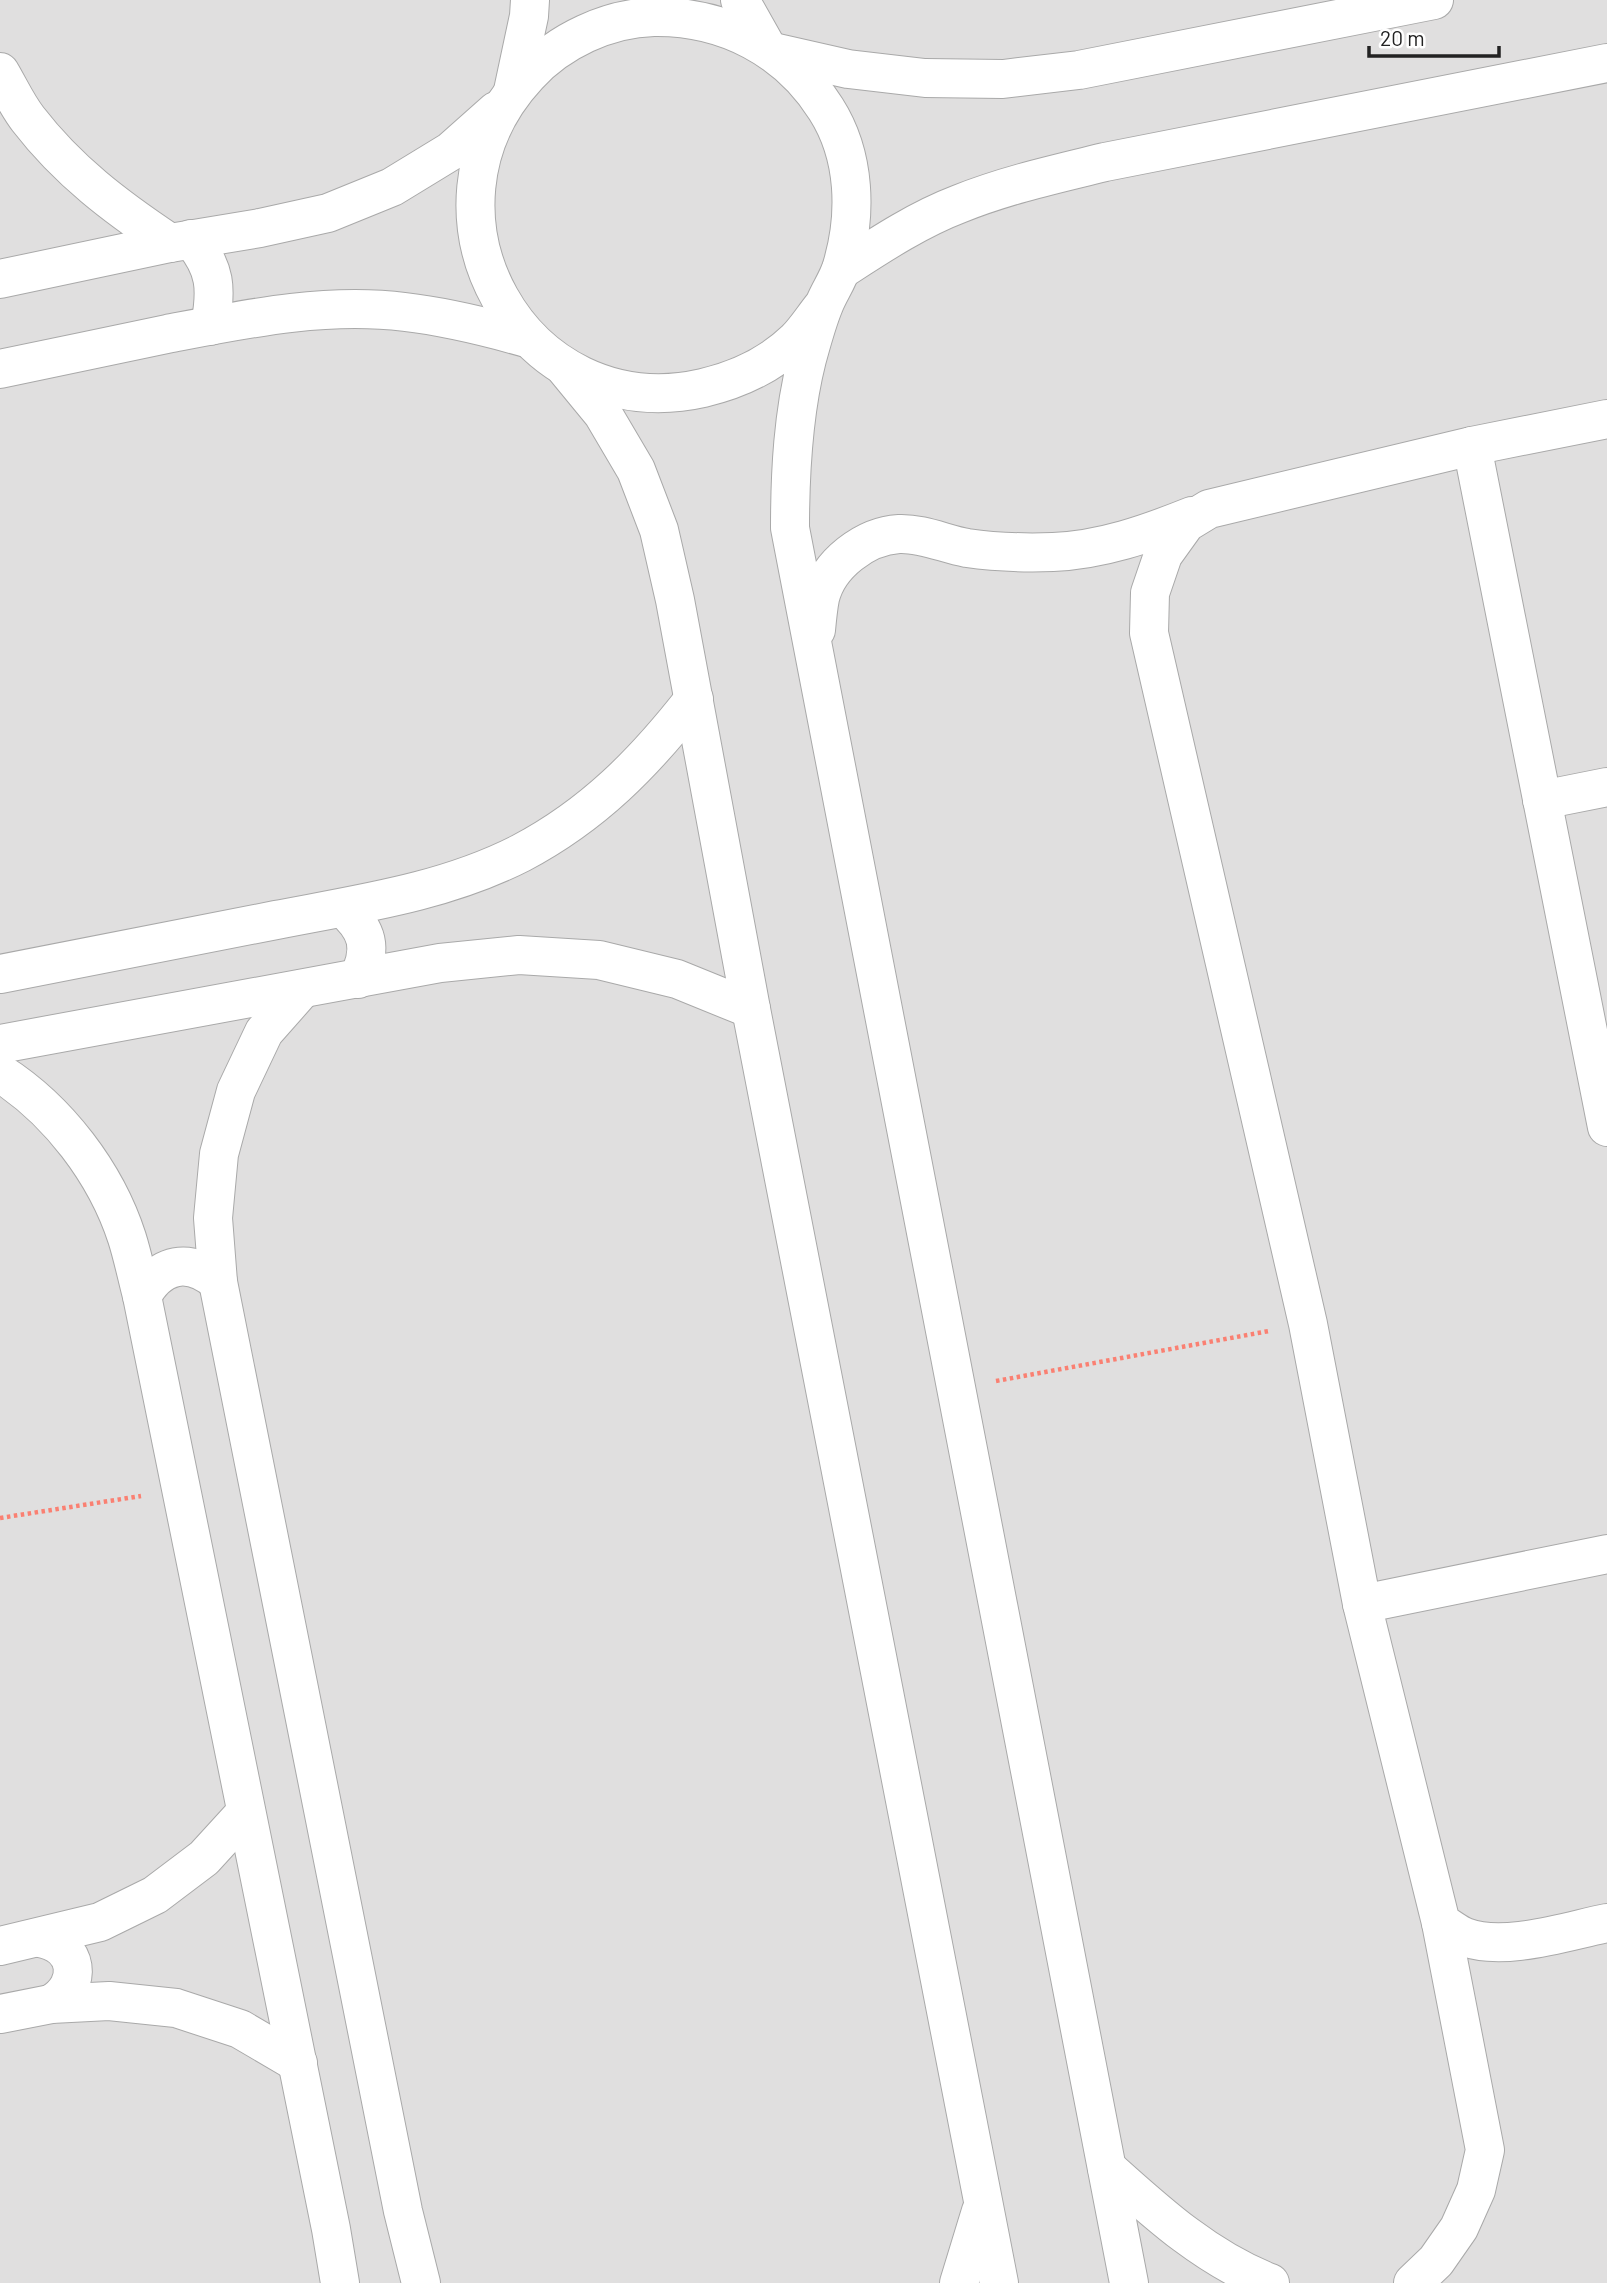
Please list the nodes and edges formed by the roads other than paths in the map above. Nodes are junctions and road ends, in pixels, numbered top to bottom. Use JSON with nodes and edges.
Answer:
{"nodes":[{"id":1,"x":530,"y":0,"type":"edge"},
{"id":2,"x":740,"y":0,"type":"edge"},
{"id":3,"x":1434,"y":0,"type":"edge"},
{"id":4,"x":769,"y":49,"type":"junction"},
{"id":5,"x":1607,"y":63,"type":"edge"},
{"id":6,"x":0,"y":72,"type":"edge"},
{"id":7,"x":508,"y":98,"type":"junction"},
{"id":8,"x":181,"y":241,"type":"junction"},
{"id":9,"x":841,"y":270,"type":"junction"},
{"id":10,"x":0,"y":279,"type":"edge"},
{"id":11,"x":823,"y":306,"type":"junction"},
{"id":12,"x":210,"y":326,"type":"junction"},
{"id":13,"x":530,"y":338,"type":"junction"},
{"id":14,"x":563,"y":364,"type":"junction"},
{"id":15,"x":0,"y":369,"type":"edge"},
{"id":16,"x":1607,"y":419,"type":"edge"},
{"id":17,"x":1472,"y":446,"type":"junction"},
{"id":18,"x":1209,"y":509,"type":"junction"},
{"id":19,"x":814,"y":642,"type":"junction"},
{"id":20,"x":694,"y":699,"type":"junction"},
{"id":21,"x":1607,"y":788,"type":"edge"},
{"id":22,"x":1542,"y":800,"type":"junction"},
{"id":23,"x":343,"y":908,"type":"junction"},
{"id":24,"x":0,"y":974,"type":"edge"},
{"id":25,"x":358,"y":979,"type":"junction"},
{"id":26,"x":302,"y":989,"type":"junction"},
{"id":27,"x":751,"y":1009,"type":"junction"},
{"id":28,"x":0,"y":1044,"type":"edge"},
{"id":29,"x":0,"y":1073,"type":"edge"},
{"id":30,"x":1607,"y":1127,"type":"edge"},
{"id":31,"x":218,"y":1282,"type":"junction"},
{"id":32,"x":142,"y":1296,"type":"junction"},
{"id":33,"x":1607,"y":1554,"type":"edge"},
{"id":34,"x":1362,"y":1604,"type":"junction"},
{"id":35,"x":246,"y":1812,"type":"junction"},
{"id":36,"x":1441,"y":1923,"type":"junction"},
{"id":37,"x":1607,"y":1923,"type":"edge"},
{"id":38,"x":40,"y":1938,"type":"junction"},
{"id":39,"x":0,"y":1946,"type":"edge"},
{"id":40,"x":51,"y":2004,"type":"junction"},
{"id":41,"x":0,"y":2014,"type":"edge"},
{"id":42,"x":298,"y":2063,"type":"junction"},
{"id":43,"x":1107,"y":2168,"type":"junction"},
{"id":44,"x":983,"y":2203,"type":"junction"},
{"id":45,"x":415,"y":2280,"type":"edge"},
{"id":46,"x":340,"y":2283,"type":"edge"},
{"id":47,"x":958,"y":2283,"type":"edge"},
{"id":48,"x":999,"y":2283,"type":"edge"},
{"id":49,"x":1129,"y":2283,"type":"edge"},
{"id":50,"x":1269,"y":2283,"type":"edge"},
{"id":51,"x":1413,"y":2283,"type":"edge"}],
"edges":[{"from":1,"to":7,"type":"street"},
{"from":2,"to":4,"type":"street"},
{"from":3,"to":4,"type":"street"},
{"from":4,"to":7,"type":"street"},
{"from":4,"to":9,"type":"street"},
{"from":5,"to":9,"type":"street"},
{"from":6,"to":8,"type":"street"},
{"from":7,"to":8,"type":"street"},
{"from":7,"to":13,"type":"street"},
{"from":8,"to":10,"type":"street"},
{"from":8,"to":12,"type":"street"},
{"from":9,"to":11,"type":"street"},
{"from":11,"to":14,"type":"street"},
{"from":11,"to":19,"type":"street"},
{"from":12,"to":13,"type":"street"},
{"from":12,"to":15,"type":"street"},
{"from":13,"to":14,"type":"street"},
{"from":14,"to":20,"type":"street"},
{"from":16,"to":17,"type":"street"},
{"from":17,"to":18,"type":"street"},
{"from":17,"to":22,"type":"street"},
{"from":18,"to":19,"type":"street"},
{"from":18,"to":34,"type":"street"},
{"from":19,"to":43,"type":"street"},
{"from":20,"to":23,"type":"street"},
{"from":20,"to":27,"type":"street"},
{"from":21,"to":22,"type":"street"},
{"from":22,"to":30,"type":"street"},
{"from":23,"to":24,"type":"street"},
{"from":23,"to":25,"type":"street"},
{"from":25,"to":26,"type":"street"},
{"from":25,"to":27,"type":"street"},
{"from":26,"to":28,"type":"street"},
{"from":26,"to":31,"type":"street"},
{"from":27,"to":44,"type":"street"},
{"from":29,"to":32,"type":"street"},
{"from":31,"to":32,"type":"street"},
{"from":31,"to":45,"type":"street"},
{"from":32,"to":35,"type":"street"},
{"from":33,"to":34,"type":"street"},
{"from":34,"to":36,"type":"street"},
{"from":35,"to":38,"type":"street"},
{"from":35,"to":42,"type":"street"},
{"from":36,"to":37,"type":"street"},
{"from":36,"to":51,"type":"street"},
{"from":38,"to":39,"type":"street"},
{"from":38,"to":40,"type":"street"},
{"from":40,"to":41,"type":"street"},
{"from":40,"to":42,"type":"street"},
{"from":42,"to":46,"type":"street"},
{"from":43,"to":49,"type":"street"},
{"from":43,"to":50,"type":"street"},
{"from":44,"to":47,"type":"street"},
{"from":44,"to":48,"type":"street"}]}
